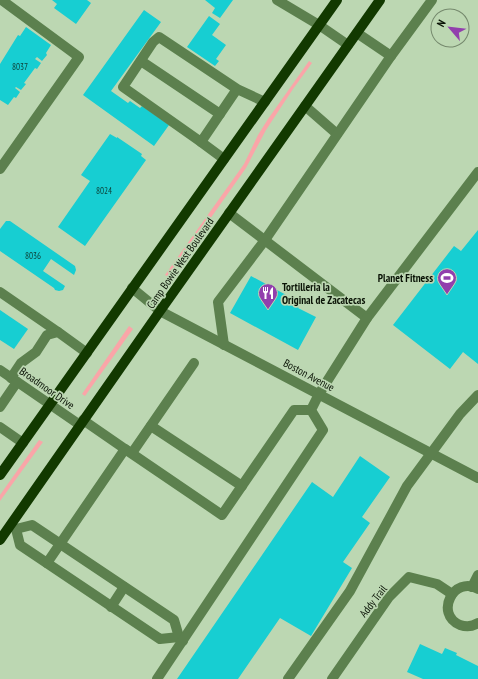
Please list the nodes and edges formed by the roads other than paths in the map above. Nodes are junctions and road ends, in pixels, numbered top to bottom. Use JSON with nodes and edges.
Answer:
{"nodes":[{"id":1,"x":337,"y":0,"type":"edge"},
{"id":2,"x":380,"y":0,"type":"edge"},
{"id":3,"x":432,"y":0,"type":"edge"},
{"id":4,"x":2,"y":2,"type":"edge"},
{"id":5,"x":283,"y":2,"type":"edge"},
{"id":6,"x":319,"y":25,"type":"junction"},
{"id":7,"x":357,"y":34,"type":"junction"},
{"id":8,"x":348,"y":45,"type":"junction"},
{"id":9,"x":391,"y":56,"type":"junction"},
{"id":10,"x":141,"y":61,"type":"junction"},
{"id":11,"x":238,"y":89,"type":"junction"},
{"id":12,"x":265,"y":102,"type":"junction"},
{"id":13,"x":306,"y":106,"type":"junction"},
{"id":14,"x":220,"y":114,"type":"junction"},
{"id":15,"x":337,"y":134,"type":"junction"},
{"id":16,"x":201,"y":142,"type":"junction"},
{"id":17,"x":224,"y":159,"type":"junction"},
{"id":18,"x":0,"y":169,"type":"edge"},
{"id":19,"x":478,"y":172,"type":"edge"},
{"id":20,"x":230,"y":213,"type":"junction"},
{"id":21,"x":264,"y":240,"type":"junction"},
{"id":22,"x":132,"y":288,"type":"junction"},
{"id":23,"x":0,"y":292,"type":"edge"},
{"id":24,"x":160,"y":311,"type":"junction"},
{"id":25,"x":367,"y":318,"type":"junction"},
{"id":26,"x":58,"y":332,"type":"junction"},
{"id":27,"x":224,"y":345,"type":"junction"},
{"id":28,"x":87,"y":353,"type":"junction"},
{"id":29,"x":194,"y":363,"type":"dead end"},
{"id":30,"x":0,"y":370,"type":"edge"},
{"id":31,"x":14,"y":380,"type":"junction"},
{"id":32,"x":319,"y":394,"type":"junction"},
{"id":33,"x":478,"y":395,"type":"edge"},
{"id":34,"x":2,"y":401,"type":"edge"},
{"id":35,"x":50,"y":405,"type":"junction"},
{"id":36,"x":311,"y":410,"type":"junction"},
{"id":37,"x":81,"y":423,"type":"junction"},
{"id":38,"x":151,"y":426,"type":"junction"},
{"id":39,"x":0,"y":427,"type":"edge"},
{"id":40,"x":23,"y":443,"type":"junction"},
{"id":41,"x":128,"y":451,"type":"junction"},
{"id":42,"x":431,"y":453,"type":"junction"},
{"id":43,"x":0,"y":475,"type":"edge"},
{"id":44,"x":478,"y":478,"type":"edge"},
{"id":45,"x":242,"y":486,"type":"junction"},
{"id":46,"x":13,"y":527,"type":"junction"},
{"id":47,"x":0,"y":540,"type":"edge"},
{"id":48,"x":59,"y":543,"type":"junction"},
{"id":49,"x":47,"y":563,"type":"junction"},
{"id":50,"x":478,"y":575,"type":"edge"},
{"id":51,"x":124,"y":587,"type":"junction"},
{"id":52,"x":475,"y":588,"type":"edge"},
{"id":53,"x":452,"y":594,"type":"junction"},
{"id":54,"x":111,"y":607,"type":"junction"},
{"id":55,"x":478,"y":623,"type":"edge"},
{"id":56,"x":181,"y":639,"type":"junction"},
{"id":57,"x":156,"y":679,"type":"edge"},
{"id":58,"x":288,"y":679,"type":"edge"},
{"id":59,"x":332,"y":679,"type":"edge"}],
"edges":[{"from":1,"to":6,"type":"main road"},
{"from":2,"to":7,"type":"main road","name":"Camp Bowie West Boulevard"},
{"from":3,"to":9,"type":"street"},
{"from":4,"to":18,"type":"street"},
{"from":5,"to":6,"type":"street"},
{"from":6,"to":8,"type":"street"},
{"from":6,"to":12,"type":"main road"},
{"from":7,"to":8,"type":"main road","name":"Camp Bowie West Boulevard"},
{"from":7,"to":9,"type":"street"},
{"from":8,"to":13,"type":"main road","name":"Camp Bowie West Boulevard"},
{"from":9,"to":15,"type":"street"},
{"from":10,"to":11,"type":"street"},
{"from":10,"to":14,"type":"street"},
{"from":10,"to":16,"type":"street"},
{"from":11,"to":12,"type":"street"},
{"from":11,"to":14,"type":"street"},
{"from":12,"to":17,"type":"main road"},
{"from":13,"to":15,"type":"street"},
{"from":13,"to":20,"type":"main road","name":"Camp Bowie West Boulevard"},
{"from":14,"to":16,"type":"street"},
{"from":15,"to":21,"type":"street"},
{"from":16,"to":17,"type":"street"},
{"from":17,"to":22,"type":"main road"},
{"from":19,"to":25,"type":"street"},
{"from":20,"to":21,"type":"street"},
{"from":20,"to":24,"type":"main road","name":"Camp Bowie West Boulevard"},
{"from":21,"to":25,"type":"street"},
{"from":21,"to":27,"type":"street"},
{"from":22,"to":24,"type":"street","name":"Boston Avenue"},
{"from":22,"to":28,"type":"main road"},
{"from":23,"to":26,"type":"street"},
{"from":24,"to":27,"type":"street","name":"Boston Avenue"},
{"from":24,"to":37,"type":"main road","name":"Camp Bowie West Boulevard"},
{"from":25,"to":32,"type":"street"},
{"from":26,"to":28,"type":"street"},
{"from":26,"to":31,"type":"street"},
{"from":27,"to":32,"type":"street","name":"Boston Avenue"},
{"from":28,"to":35,"type":"main road"},
{"from":29,"to":38,"type":"street"},
{"from":30,"to":31,"type":"street","name":"Broadmoor Drive"},
{"from":31,"to":34,"type":"street"},
{"from":31,"to":35,"type":"street","name":"Broadmoor Drive"},
{"from":32,"to":36,"type":"street"},
{"from":32,"to":42,"type":"street","name":"Boston Avenue"},
{"from":33,"to":42,"type":"street"},
{"from":35,"to":37,"type":"street","name":"Broadmoor Drive"},
{"from":35,"to":40,"type":"main road"},
{"from":36,"to":45,"type":"street"},
{"from":36,"to":56,"type":"street"},
{"from":37,"to":41,"type":"street","name":"Broadmoor Drive"},
{"from":37,"to":46,"type":"main road","name":"Camp Bowie West Boulevard"},
{"from":38,"to":41,"type":"street"},
{"from":38,"to":45,"type":"street"},
{"from":39,"to":40,"type":"street"},
{"from":40,"to":43,"type":"main road"},
{"from":41,"to":45,"type":"street","name":"Broadmoor Drive"},
{"from":41,"to":48,"type":"street"},
{"from":42,"to":44,"type":"street","name":"Boston Avenue"},
{"from":42,"to":58,"type":"street"},
{"from":46,"to":47,"type":"main road","name":"Camp Bowie West Boulevard"},
{"from":46,"to":48,"type":"street"},
{"from":46,"to":49,"type":"street"},
{"from":48,"to":49,"type":"street"},
{"from":48,"to":51,"type":"street"},
{"from":49,"to":54,"type":"street"},
{"from":50,"to":52,"type":"street"},
{"from":51,"to":54,"type":"street"},
{"from":51,"to":56,"type":"street"},
{"from":52,"to":53,"type":"street"},
{"from":53,"to":55,"type":"street"},
{"from":53,"to":59,"type":"street","name":"Addy Trail"},
{"from":54,"to":56,"type":"street"},
{"from":56,"to":57,"type":"street"}]}
